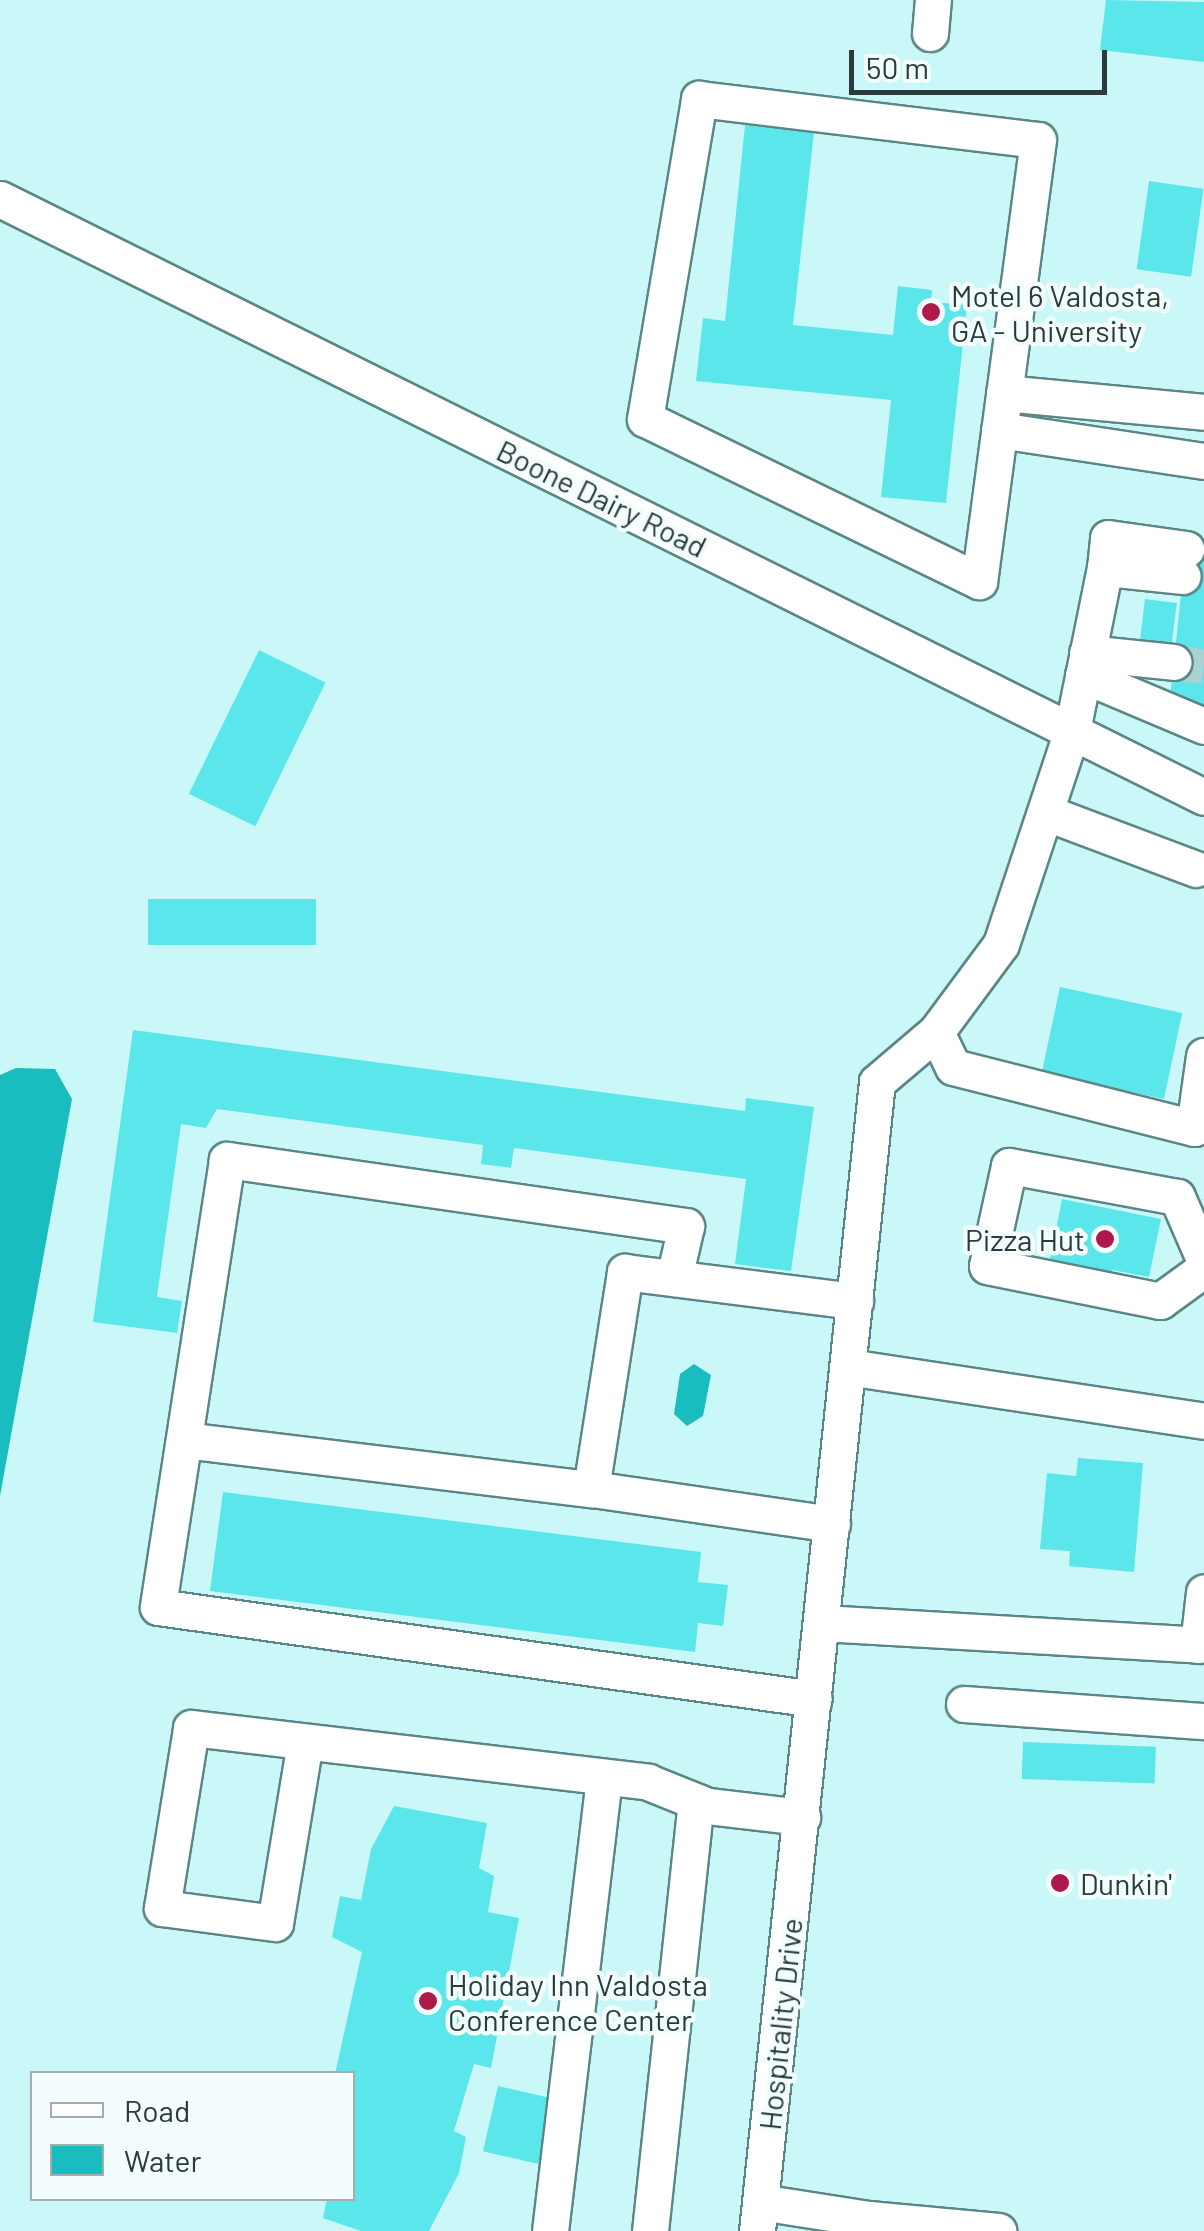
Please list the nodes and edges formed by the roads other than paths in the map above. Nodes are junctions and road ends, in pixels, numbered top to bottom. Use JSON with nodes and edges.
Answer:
{"nodes":[{"id":1,"x":0,"y":199,"type":"edge"},
{"id":2,"x":1004,"y":393,"type":"junction"},
{"id":3,"x":1204,"y":412,"type":"edge"},
{"id":4,"x":999,"y":430,"type":"junction"},
{"id":5,"x":1204,"y":461,"type":"edge"},
{"id":6,"x":1185,"y":562,"type":"dead end"},
{"id":7,"x":1174,"y":662,"type":"tunnel mouth"},
{"id":8,"x":1085,"y":664,"type":"junction"},
{"id":9,"x":1204,"y":726,"type":"edge"},
{"id":10,"x":1072,"y":732,"type":"junction"},
{"id":11,"x":1204,"y":796,"type":"edge"},
{"id":12,"x":1047,"y":813,"type":"junction"},
{"id":13,"x":1201,"y":861,"type":"edge"},
{"id":14,"x":936,"y":1032,"type":"junction"},
{"id":15,"x":1204,"y":1056,"type":"edge"},
{"id":16,"x":1200,"y":1107,"type":"edge"},
{"id":17,"x":1204,"y":1259,"type":"edge"},
{"id":18,"x":1204,"y":1269,"type":"edge"},
{"id":19,"x":674,"y":1278,"type":"junction"},
{"id":20,"x":854,"y":1301,"type":"junction"},
{"id":21,"x":848,"y":1367,"type":"junction"},
{"id":22,"x":1204,"y":1421,"type":"edge"},
{"id":23,"x":184,"y":1440,"type":"junction"},
{"id":24,"x":591,"y":1489,"type":"junction"},
{"id":25,"x":832,"y":1524,"type":"junction"},
{"id":26,"x":1204,"y":1592,"type":"edge"},
{"id":27,"x":822,"y":1623,"type":"junction"},
{"id":28,"x":814,"y":1699,"type":"junction"},
{"id":29,"x":964,"y":1704,"type":"dead end"},
{"id":30,"x":1204,"y":1721,"type":"edge"},
{"id":31,"x":305,"y":1742,"type":"junction"},
{"id":32,"x":604,"y":1777,"type":"junction"},
{"id":33,"x":696,"y":1801,"type":"junction"},
{"id":34,"x":802,"y":1817,"type":"junction"},
{"id":35,"x":759,"y":2217,"type":"edge"},
{"id":36,"x":885,"y":2226,"type":"edge"},
{"id":37,"x":550,"y":2231,"type":"edge"},
{"id":38,"x":650,"y":2231,"type":"edge"},
{"id":39,"x":998,"y":2231,"type":"edge"}],
"edges":[{"from":1,"to":10,"type":"street","name":"Boone Dairy Road"},
{"from":2,"to":3,"type":"street"},
{"from":2,"to":4,"type":"street"},
{"from":2,"to":4,"type":"street"},
{"from":4,"to":5,"type":"street"},
{"from":6,"to":8,"type":"street","name":"Hospitality Drive"},
{"from":7,"to":8,"type":"street"},
{"from":8,"to":9,"type":"street"},
{"from":8,"to":10,"type":"street","name":"Hospitality Drive"},
{"from":10,"to":11,"type":"street","name":"Boone Dairy Road"},
{"from":10,"to":12,"type":"street","name":"Hospitality Drive"},
{"from":12,"to":13,"type":"street"},
{"from":12,"to":14,"type":"street","name":"Hospitality Drive"},
{"from":14,"to":16,"type":"street"},
{"from":14,"to":20,"type":"street","name":"Hospitality Drive"},
{"from":15,"to":16,"type":"street"},
{"from":17,"to":18,"type":"street"},
{"from":19,"to":20,"type":"street"},
{"from":19,"to":23,"type":"street"},
{"from":19,"to":24,"type":"street"},
{"from":20,"to":21,"type":"street","name":"Hospitality Drive"},
{"from":21,"to":22,"type":"street"},
{"from":21,"to":25,"type":"street","name":"Hospitality Drive"},
{"from":23,"to":24,"type":"street"},
{"from":23,"to":28,"type":"street"},
{"from":24,"to":25,"type":"street"},
{"from":25,"to":27,"type":"street","name":"Hospitality Drive"},
{"from":26,"to":27,"type":"street"},
{"from":27,"to":28,"type":"street","name":"Hospitality Drive"},
{"from":28,"to":34,"type":"street","name":"Hospitality Drive"},
{"from":29,"to":30,"type":"street"},
{"from":31,"to":31,"type":"street"},
{"from":31,"to":32,"type":"street"},
{"from":32,"to":33,"type":"street"},
{"from":32,"to":37,"type":"street"},
{"from":33,"to":34,"type":"street"},
{"from":33,"to":38,"type":"street"},
{"from":34,"to":35,"type":"street","name":"Hospitality Drive"},
{"from":35,"to":36,"type":"street"},
{"from":36,"to":39,"type":"street"}]}
